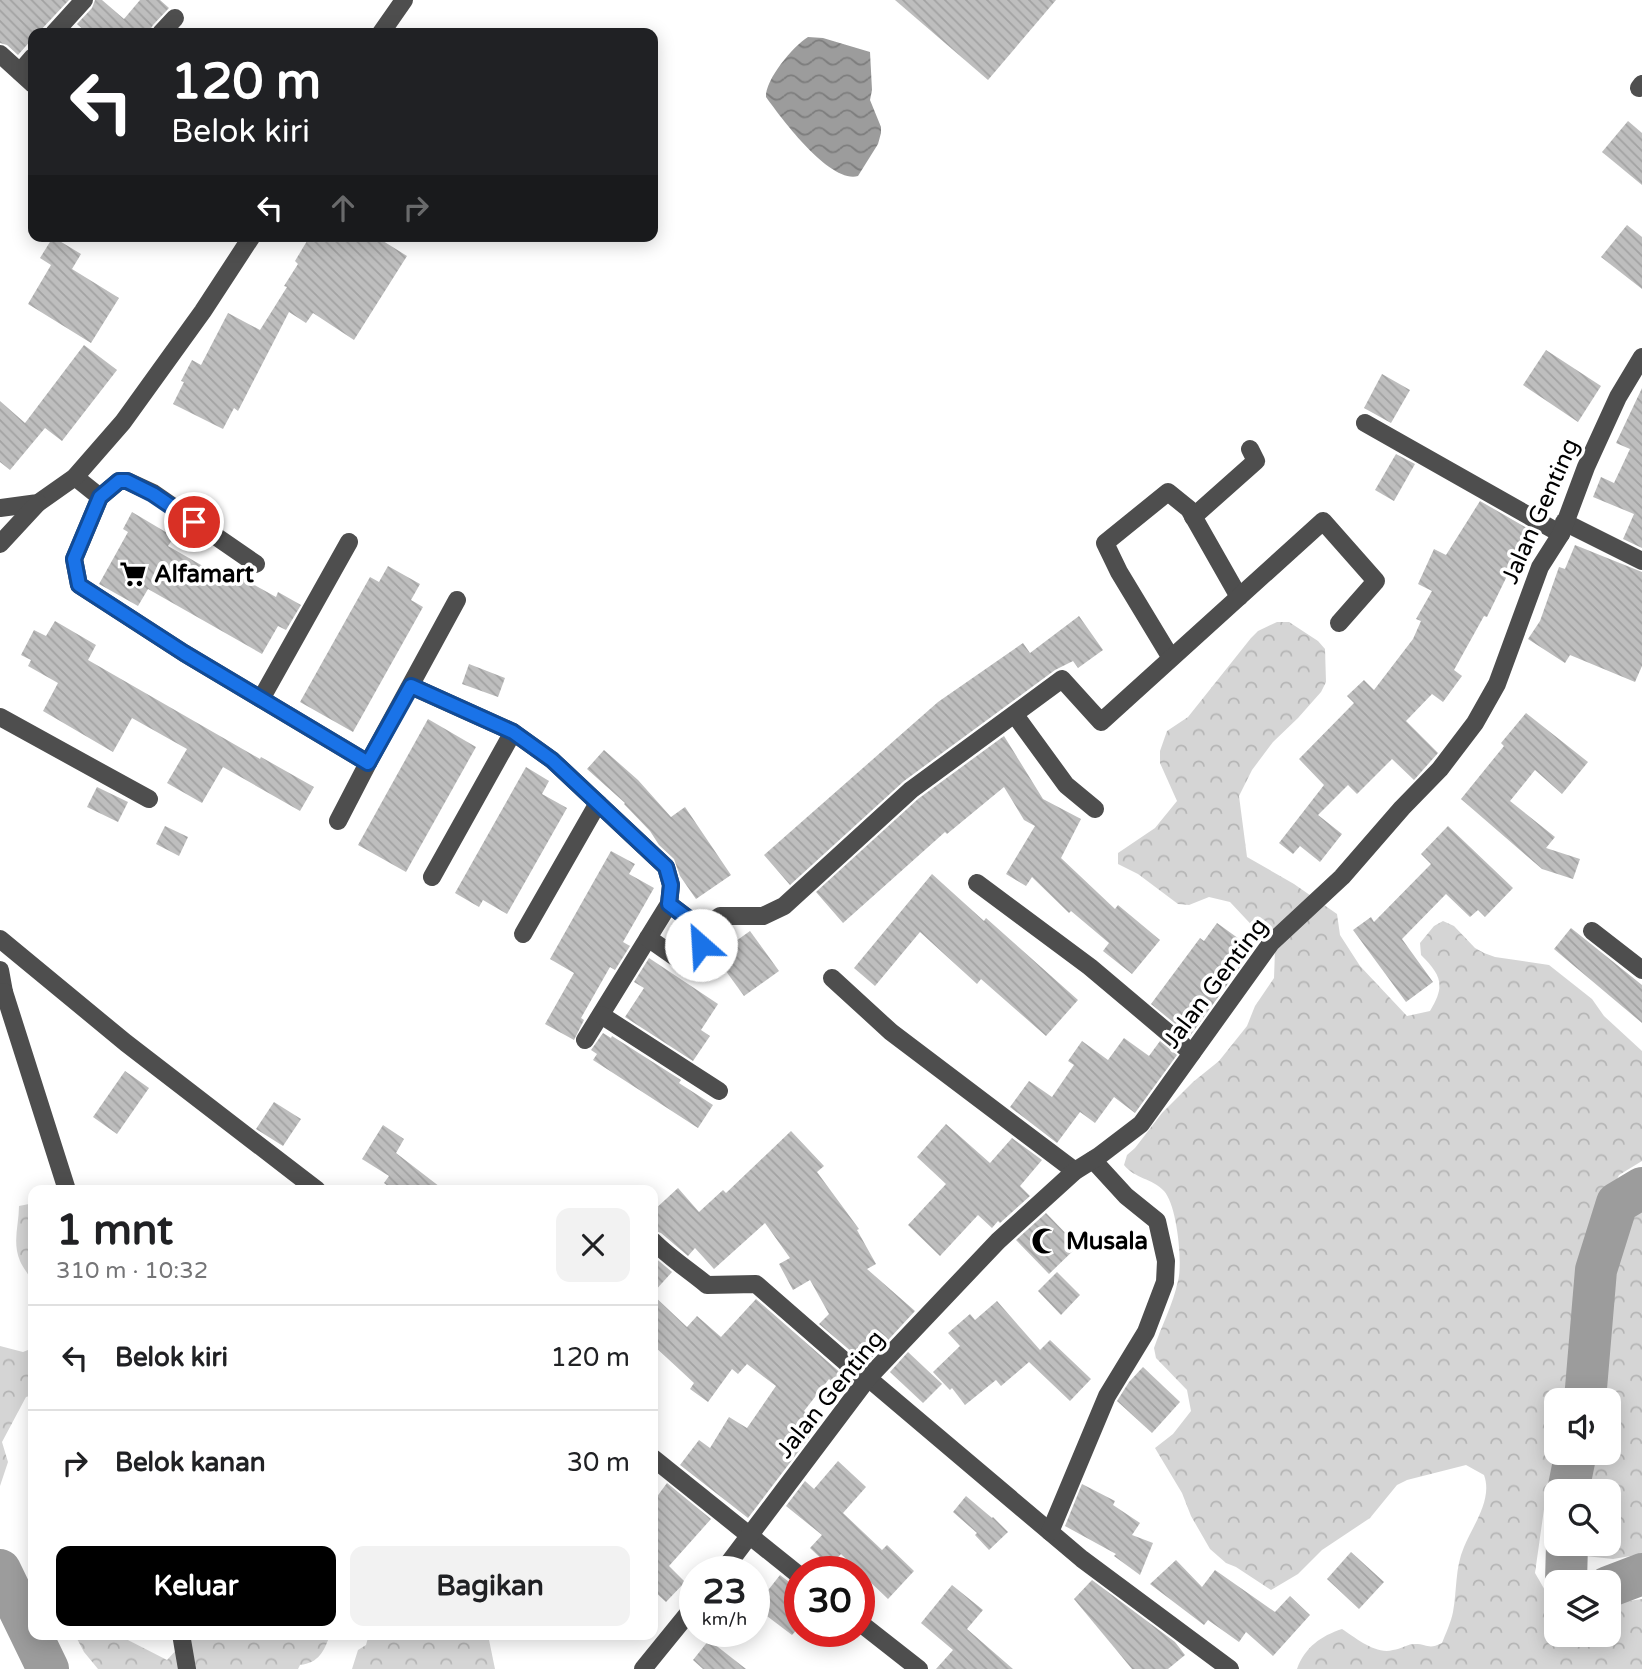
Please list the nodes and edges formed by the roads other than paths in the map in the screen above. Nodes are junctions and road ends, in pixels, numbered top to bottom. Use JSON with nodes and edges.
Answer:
{"nodes":[{"id":1,"x":84,"y":0,"type":"edge"},
{"id":2,"x":404,"y":0,"type":"edge"},
{"id":3,"x":174,"y":18,"type":"dead end"},
{"id":4,"x":59,"y":28,"type":"edge"},
{"id":5,"x":165,"y":28,"type":"edge"},
{"id":6,"x":384,"y":28,"type":"edge"},
{"id":7,"x":0,"y":54,"type":"edge"},
{"id":8,"x":28,"y":63,"type":"edge"},
{"id":9,"x":20,"y":72,"type":"junction"},
{"id":10,"x":28,"y":79,"type":"edge"},
{"id":11,"x":248,"y":242,"type":"edge"},
{"id":12,"x":1642,"y":357,"type":"edge"},
{"id":13,"x":1365,"y":423,"type":"dead end"},
{"id":14,"x":1250,"y":449,"type":"dead end"},
{"id":15,"x":75,"y":477,"type":"junction"},
{"id":16,"x":100,"y":497,"type":"junction"},
{"id":17,"x":38,"y":503,"type":"junction"},
{"id":18,"x":0,"y":508,"type":"edge"},
{"id":19,"x":1194,"y":517,"type":"junction"},
{"id":20,"x":1563,"y":528,"type":"junction"},
{"id":21,"x":349,"y":542,"type":"dead end"},
{"id":22,"x":0,"y":544,"type":"edge"},
{"id":23,"x":1642,"y":561,"type":"edge"},
{"id":24,"x":256,"y":564,"type":"dead end"},
{"id":25,"x":1239,"y":597,"type":"junction"},
{"id":26,"x":457,"y":600,"type":"dead end"},
{"id":27,"x":1339,"y":623,"type":"dead end"},
{"id":28,"x":1171,"y":658,"type":"junction"},
{"id":29,"x":411,"y":686,"type":"junction"},
{"id":30,"x":261,"y":699,"type":"junction"},
{"id":31,"x":1015,"y":715,"type":"junction"},
{"id":32,"x":0,"y":717,"type":"edge"},
{"id":33,"x":513,"y":732,"type":"junction"},
{"id":34,"x":368,"y":763,"type":"junction"},
{"id":35,"x":149,"y":799,"type":"dead end"},
{"id":36,"x":598,"y":803,"type":"junction"},
{"id":37,"x":1095,"y":809,"type":"dead end"},
{"id":38,"x":338,"y":821,"type":"dead end"},
{"id":39,"x":432,"y":877,"type":"dead end"},
{"id":40,"x":977,"y":883,"type":"dead end"},
{"id":41,"x":669,"y":904,"type":"junction"},
{"id":42,"x":702,"y":929,"type":"junction"},
{"id":43,"x":1592,"y":931,"type":"dead end"},
{"id":44,"x":523,"y":934,"type":"dead end"},
{"id":45,"x":648,"y":938,"type":"junction"},
{"id":46,"x":0,"y":939,"type":"edge"},
{"id":47,"x":0,"y":970,"type":"edge"},
{"id":48,"x":1642,"y":970,"type":"edge"},
{"id":49,"x":832,"y":978,"type":"dead end"},
{"id":50,"x":2,"y":996,"type":"edge"},
{"id":51,"x":601,"y":1015,"type":"junction"},
{"id":52,"x":585,"y":1041,"type":"dead end"},
{"id":53,"x":1192,"y":1053,"type":"junction"},
{"id":54,"x":719,"y":1091,"type":"dead end"},
{"id":55,"x":1093,"y":1160,"type":"junction"},
{"id":56,"x":1074,"y":1171,"type":"junction"},
{"id":57,"x":65,"y":1185,"type":"edge"},
{"id":58,"x":311,"y":1185,"type":"edge"},
{"id":59,"x":658,"y":1246,"type":"edge"},
{"id":60,"x":868,"y":1378,"type":"junction"},
{"id":61,"x":658,"y":1462,"type":"edge"},
{"id":62,"x":1050,"y":1532,"type":"junction"},
{"id":63,"x":750,"y":1537,"type":"junction"},
{"id":64,"x":735,"y":1556,"type":"edge"},
{"id":65,"x":784,"y":1564,"type":"edge"},
{"id":66,"x":679,"y":1625,"type":"edge"},
{"id":67,"x":875,"y":1635,"type":"edge"},
{"id":68,"x":182,"y":1640,"type":"edge"},
{"id":69,"x":1210,"y":1655,"type":"junction"},
{"id":70,"x":187,"y":1669,"type":"edge"},
{"id":71,"x":643,"y":1669,"type":"edge"},
{"id":72,"x":919,"y":1669,"type":"edge"},
{"id":73,"x":1198,"y":1669,"type":"edge"},
{"id":74,"x":1230,"y":1669,"type":"edge"}],
"edges":[{"from":1,"to":4,"type":"street"},
{"from":2,"to":6,"type":"street"},
{"from":3,"to":5,"type":"street"},
{"from":7,"to":9,"type":"street"},
{"from":8,"to":9,"type":"street"},
{"from":9,"to":10,"type":"street"},
{"from":11,"to":15,"type":"street"},
{"from":12,"to":20,"type":"street","name":"Jalan Genting"},
{"from":13,"to":20,"type":"street"},
{"from":14,"to":19,"type":"street"},
{"from":15,"to":16,"type":"street"},
{"from":15,"to":17,"type":"street"},
{"from":16,"to":24,"type":"street"},
{"from":16,"to":30,"type":"street"},
{"from":17,"to":18,"type":"street"},
{"from":17,"to":22,"type":"street"},
{"from":19,"to":25,"type":"street"},
{"from":19,"to":28,"type":"street"},
{"from":20,"to":23,"type":"street"},
{"from":20,"to":53,"type":"street","name":"Jalan Genting"},
{"from":21,"to":30,"type":"street"},
{"from":25,"to":27,"type":"street"},
{"from":25,"to":28,"type":"street"},
{"from":26,"to":29,"type":"street"},
{"from":28,"to":31,"type":"street"},
{"from":29,"to":33,"type":"street"},
{"from":29,"to":34,"type":"street"},
{"from":30,"to":34,"type":"street"},
{"from":31,"to":37,"type":"street"},
{"from":31,"to":42,"type":"street"},
{"from":32,"to":35,"type":"street"},
{"from":33,"to":36,"type":"street"},
{"from":33,"to":39,"type":"street"},
{"from":34,"to":38,"type":"street"},
{"from":36,"to":41,"type":"street"},
{"from":36,"to":44,"type":"street"},
{"from":40,"to":53,"type":"street"},
{"from":41,"to":42,"type":"street"},
{"from":41,"to":45,"type":"street"},
{"from":42,"to":45,"type":"street"},
{"from":43,"to":48,"type":"street"},
{"from":45,"to":51,"type":"street"},
{"from":46,"to":58,"type":"street"},
{"from":47,"to":50,"type":"street"},
{"from":49,"to":56,"type":"street"},
{"from":50,"to":57,"type":"street"},
{"from":51,"to":52,"type":"street"},
{"from":51,"to":54,"type":"street"},
{"from":53,"to":55,"type":"street","name":"Jalan Genting"},
{"from":55,"to":56,"type":"street","name":"Jalan Genting"},
{"from":55,"to":62,"type":"street"},
{"from":56,"to":60,"type":"street","name":"Jalan Genting"},
{"from":59,"to":60,"type":"street"},
{"from":60,"to":62,"type":"street"},
{"from":60,"to":63,"type":"street","name":"Jalan Genting"},
{"from":61,"to":63,"type":"street"},
{"from":62,"to":69,"type":"street"},
{"from":63,"to":64,"type":"street","name":"Jalan Genting"},
{"from":63,"to":65,"type":"street"},
{"from":66,"to":71,"type":"street"},
{"from":67,"to":72,"type":"street"},
{"from":68,"to":70,"type":"street"},
{"from":69,"to":73,"type":"street"},
{"from":69,"to":74,"type":"street"}]}
